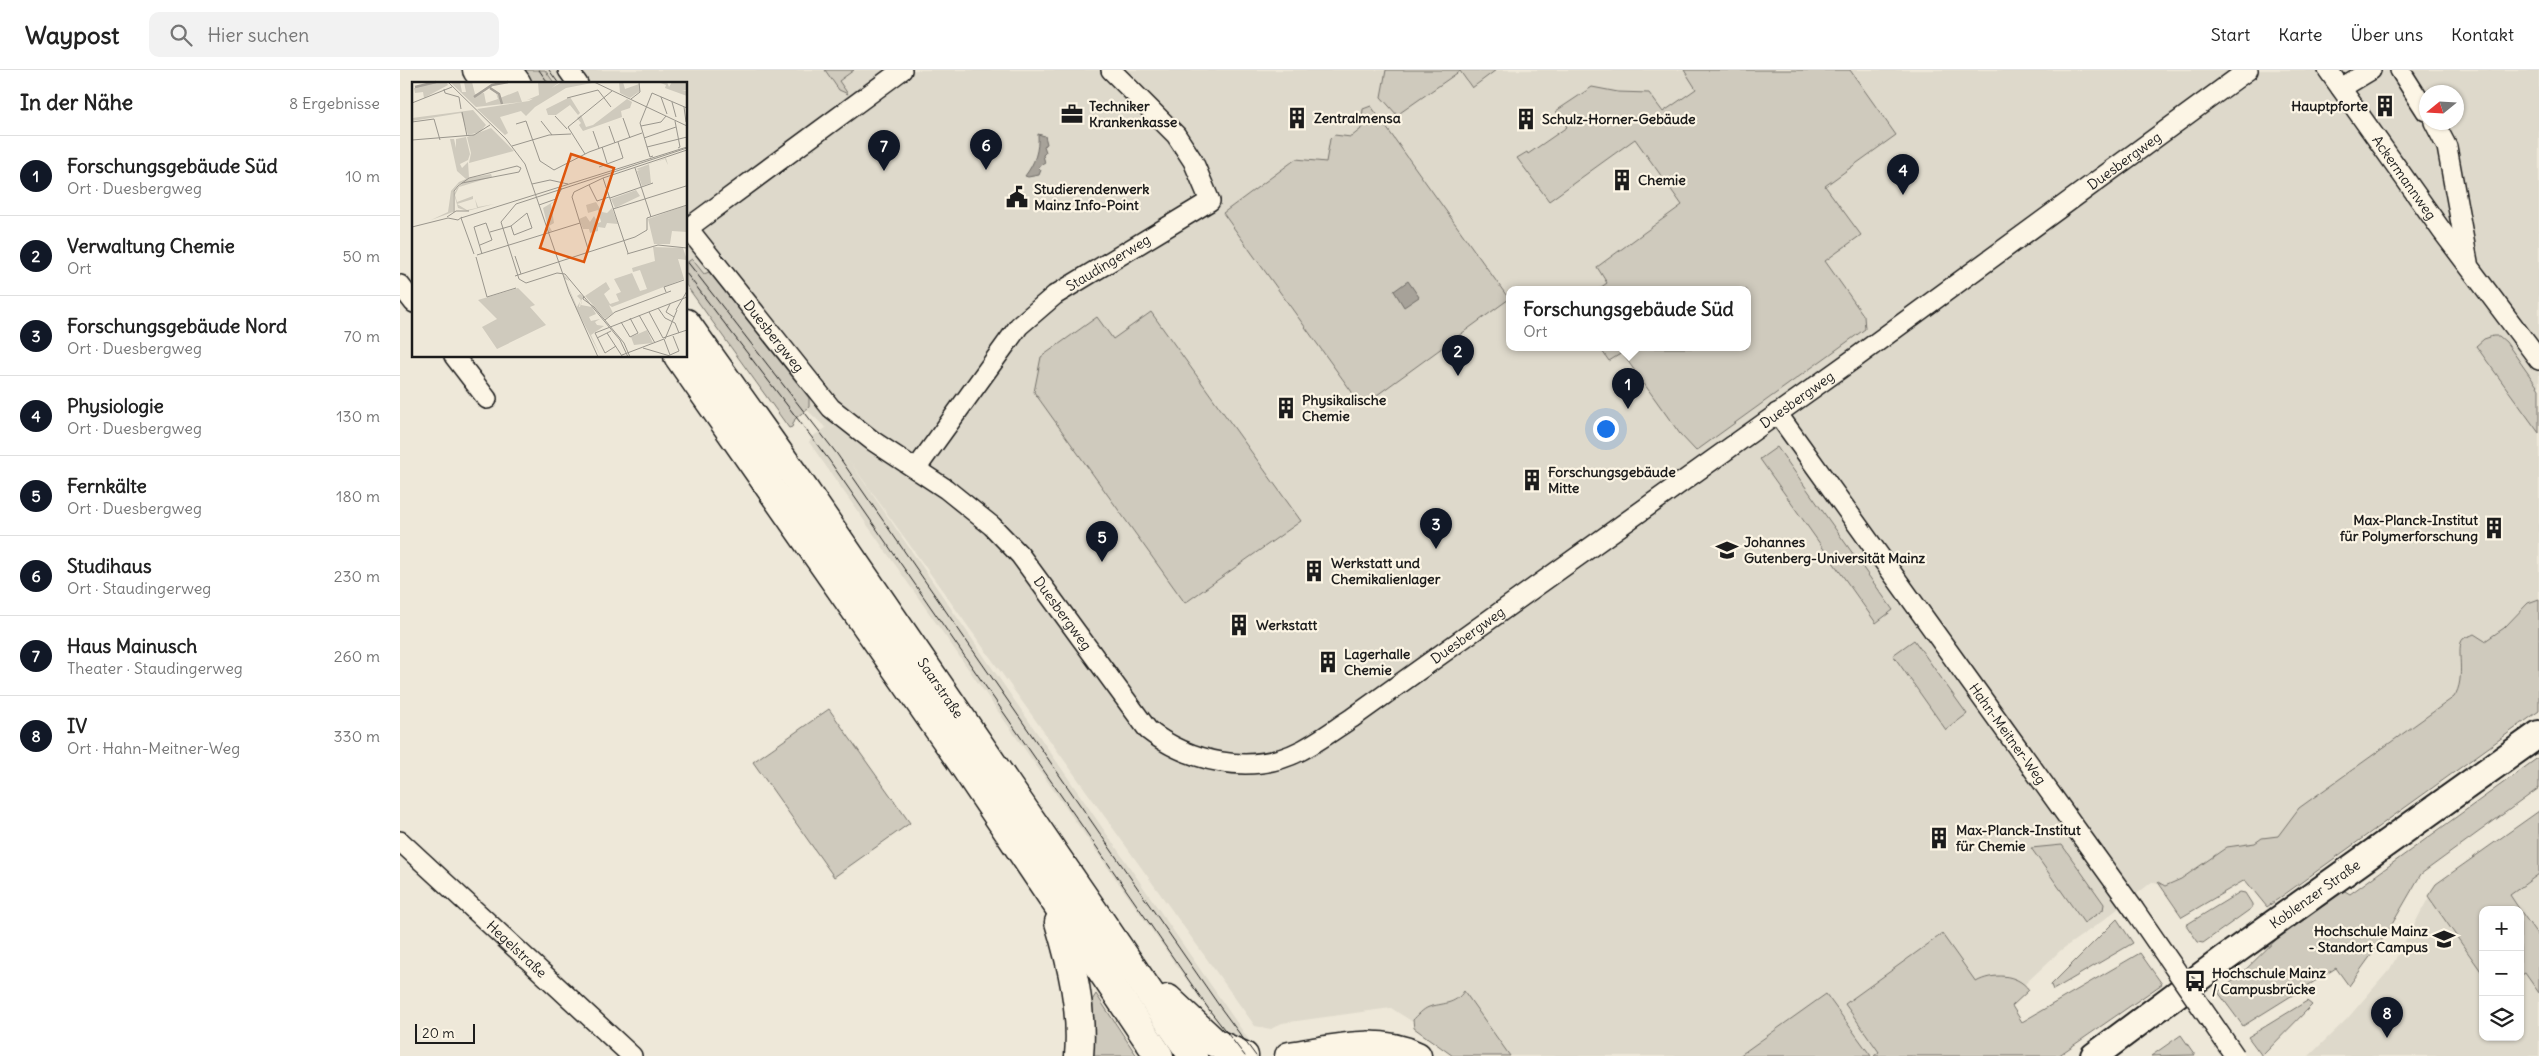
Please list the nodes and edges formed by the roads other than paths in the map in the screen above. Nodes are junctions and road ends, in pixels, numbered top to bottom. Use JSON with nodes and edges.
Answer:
{"nodes":[{"id":1,"x":477,"y":70,"type":"edge"},
{"id":2,"x":507,"y":70,"type":"edge"},
{"id":3,"x":568,"y":70,"type":"edge"},
{"id":4,"x":902,"y":70,"type":"edge"},
{"id":5,"x":1111,"y":70,"type":"edge"},
{"id":6,"x":2248,"y":70,"type":"edge"},
{"id":7,"x":2328,"y":70,"type":"edge"},
{"id":8,"x":2371,"y":70,"type":"edge"},
{"id":9,"x":2400,"y":70,"type":"edge"},
{"id":10,"x":486,"y":82,"type":"edge"},
{"id":11,"x":516,"y":82,"type":"edge"},
{"id":12,"x":577,"y":82,"type":"edge"},
{"id":13,"x":2341,"y":88,"type":"junction"},
{"id":14,"x":2419,"y":100,"type":"edge"},
{"id":15,"x":2438,"y":130,"type":"edge"},
{"id":16,"x":688,"y":226,"type":"edge"},
{"id":17,"x":688,"y":228,"type":"edge"},
{"id":18,"x":2469,"y":268,"type":"junction"},
{"id":19,"x":400,"y":285,"type":"edge"},
{"id":20,"x":412,"y":300,"type":"edge"},
{"id":21,"x":688,"y":326,"type":"edge"},
{"id":22,"x":456,"y":358,"type":"edge"},
{"id":23,"x":679,"y":358,"type":"edge"},
{"id":24,"x":2539,"y":360,"type":"edge"},
{"id":25,"x":487,"y":399,"type":"dead end"},
{"id":26,"x":1777,"y":413,"type":"junction"},
{"id":27,"x":916,"y":469,"type":"junction"},
{"id":28,"x":2539,"y":734,"type":"edge"},
{"id":29,"x":400,"y":841,"type":"edge"},
{"id":30,"x":1053,"y":899,"type":"junction"},
{"id":31,"x":1129,"y":962,"type":"junction"},
{"id":32,"x":1321,"y":1054,"type":"edge"},
{"id":33,"x":632,"y":1056,"type":"edge"},
{"id":34,"x":1079,"y":1056,"type":"edge"},
{"id":35,"x":1159,"y":1056,"type":"edge"},
{"id":36,"x":1193,"y":1056,"type":"edge"},
{"id":37,"x":1244,"y":1056,"type":"edge"},
{"id":38,"x":1290,"y":1056,"type":"edge"},
{"id":39,"x":1417,"y":1056,"type":"edge"},
{"id":40,"x":2094,"y":1056,"type":"edge"},
{"id":41,"x":2235,"y":1056,"type":"edge"}],
"edges":[{"from":1,"to":10,"type":"highway"},
{"from":2,"to":11,"type":"highway"},
{"from":3,"to":12,"type":"street"},
{"from":4,"to":16,"type":"street"},
{"from":5,"to":27,"type":"street","name":"Staudingerweg"},
{"from":6,"to":26,"type":"street","name":"Duesbergweg"},
{"from":7,"to":13,"type":"street","name":"Ackermannweg"},
{"from":8,"to":13,"type":"street"},
{"from":9,"to":14,"type":"street"},
{"from":13,"to":18,"type":"street","name":"Ackermannweg"},
{"from":15,"to":18,"type":"street","name":"Ackermannweg"},
{"from":17,"to":27,"type":"street","name":"Duesbergweg"},
{"from":18,"to":24,"type":"street","name":"Ackermannweg"},
{"from":19,"to":20,"type":"street"},
{"from":21,"to":31,"type":"highway","name":"Saarstraße"},
{"from":22,"to":25,"type":"street"},
{"from":23,"to":30,"type":"highway","name":"Saarstraße"},
{"from":26,"to":27,"type":"street","name":"Duesbergweg"},
{"from":26,"to":41,"type":"street","name":"Hahn-Meitner-Weg","bridge":true},
{"from":28,"to":40,"type":"main road","name":"Koblenzer Straße"},
{"from":29,"to":33,"type":"street","name":"Hegelstraße"},
{"from":30,"to":34,"type":"highway"},
{"from":30,"to":35,"type":"highway","name":"Saarstraße"},
{"from":31,"to":36,"type":"highway","name":"Saarstraße"},
{"from":31,"to":37,"type":"highway"},
{"from":32,"to":38,"type":"highway"},
{"from":32,"to":39,"type":"highway"}]}
